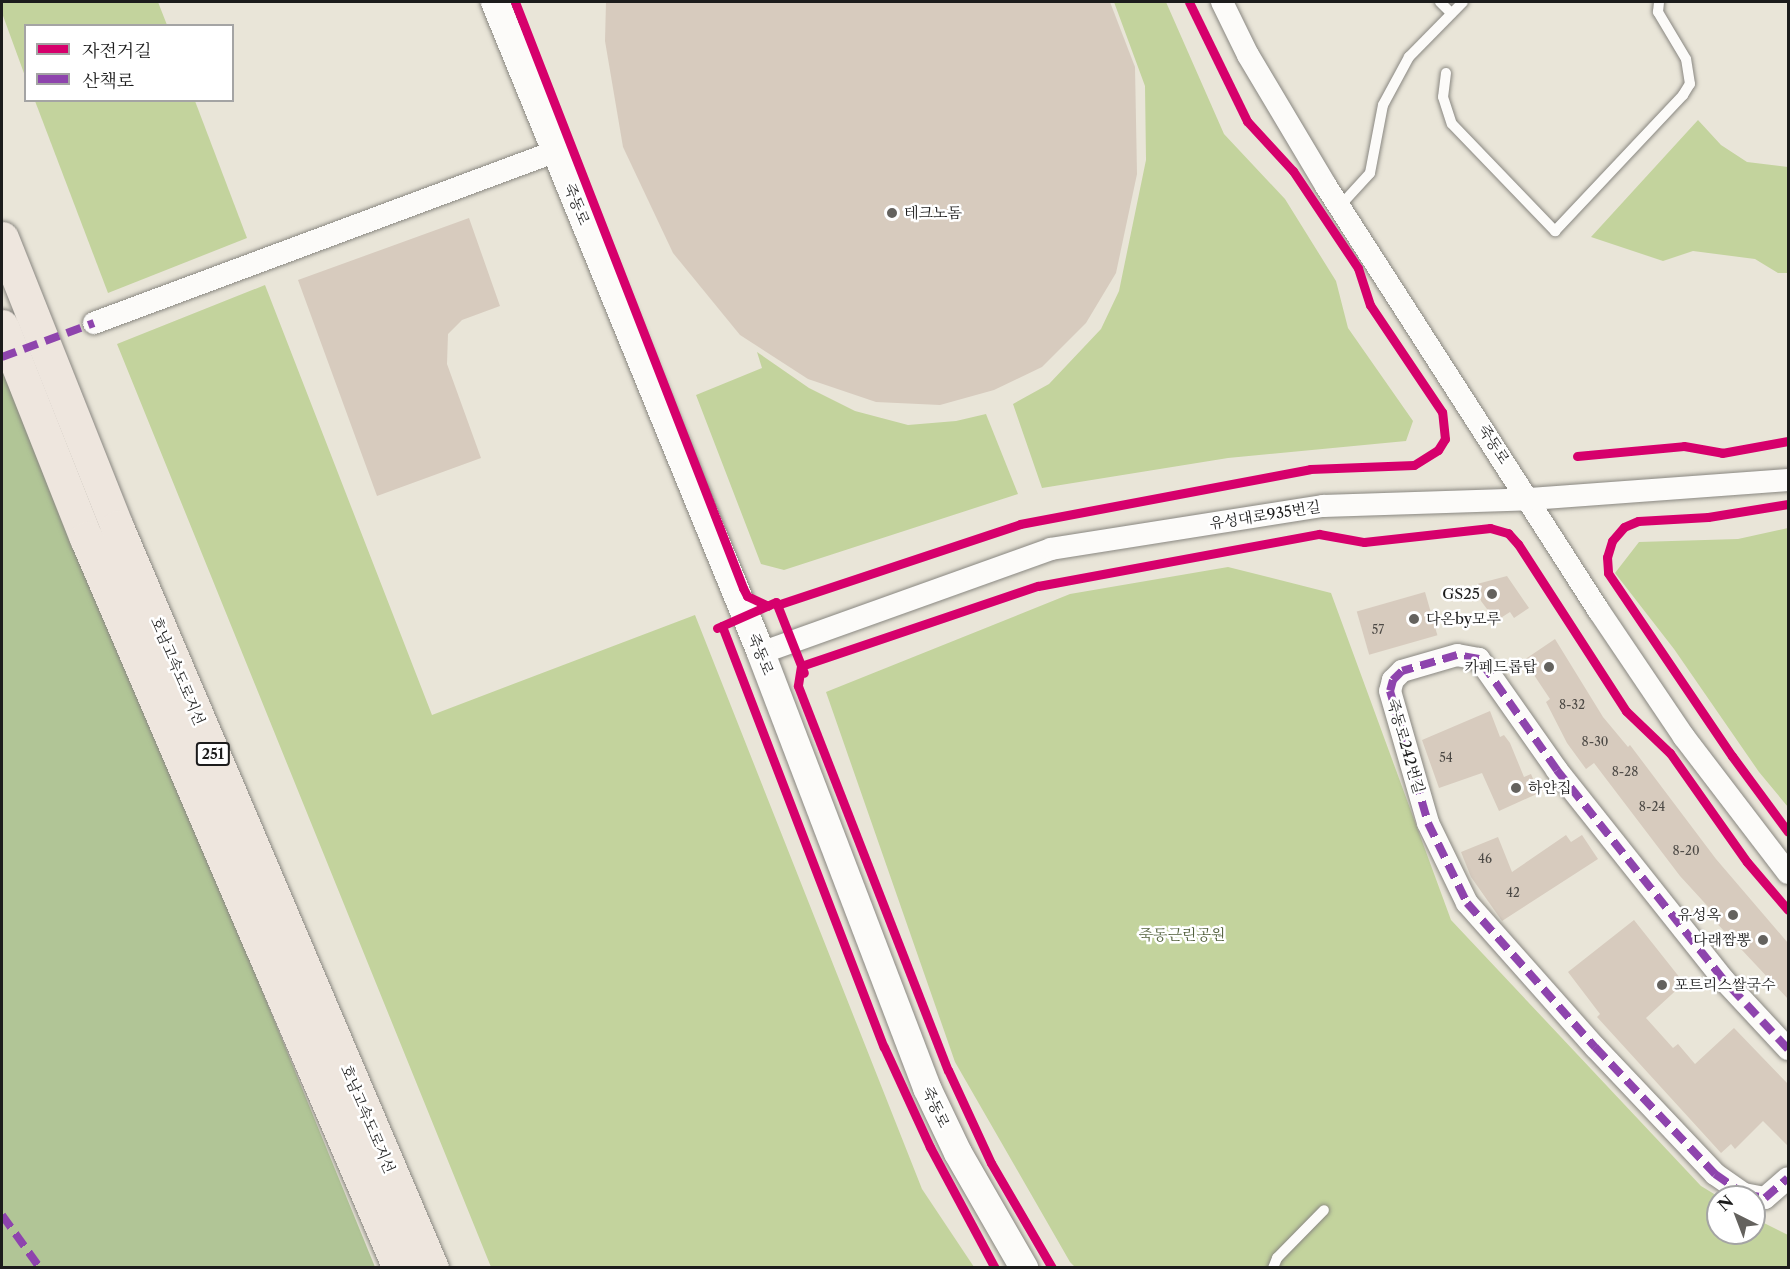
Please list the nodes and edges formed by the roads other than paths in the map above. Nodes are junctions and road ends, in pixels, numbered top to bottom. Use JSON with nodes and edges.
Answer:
{"nodes":[{"id":1,"x":495,"y":2,"type":"edge"},
{"id":2,"x":1222,"y":2,"type":"edge"},
{"id":3,"x":1440,"y":2,"type":"edge"},
{"id":4,"x":1463,"y":2,"type":"edge"},
{"id":5,"x":1659,"y":2,"type":"edge"},
{"id":6,"x":1451,"y":13,"type":"junction"},
{"id":7,"x":1446,"y":73,"type":"dead end"},
{"id":8,"x":555,"y":152,"type":"junction"},
{"id":9,"x":1340,"y":207,"type":"junction"},
{"id":10,"x":2,"y":238,"type":"edge"},
{"id":11,"x":94,"y":323,"type":"dead end"},
{"id":12,"x":2,"y":326,"type":"edge"},
{"id":13,"x":1788,"y":480,"type":"edge"},
{"id":14,"x":1530,"y":499,"type":"junction"},
{"id":15,"x":761,"y":653,"type":"junction"},
{"id":16,"x":1788,"y":873,"type":"edge"},
{"id":17,"x":1788,"y":1050,"type":"edge"},
{"id":18,"x":1788,"y":1178,"type":"edge"},
{"id":19,"x":1324,"y":1210,"type":"dead end"},
{"id":20,"x":399,"y":1268,"type":"edge"},
{"id":21,"x":432,"y":1268,"type":"edge"},
{"id":22,"x":1024,"y":1268,"type":"edge"},
{"id":23,"x":1273,"y":1268,"type":"edge"}],
"edges":[{"from":1,"to":8,"type":"street","name":"죽동로"},
{"from":2,"to":9,"type":"street","name":"죽동로"},
{"from":3,"to":6,"type":"lane"},
{"from":4,"to":6,"type":"lane"},
{"from":5,"to":7,"type":"lane"},
{"from":6,"to":9,"type":"lane"},
{"from":8,"to":11,"type":"street"},
{"from":8,"to":15,"type":"street","name":"죽동로"},
{"from":9,"to":14,"type":"street","name":"죽동로"},
{"from":10,"to":21,"type":"highway","name":"호남고속도로지선","number":"251"},
{"from":12,"to":20,"type":"highway","name":"호남고속도로지선","number":"251"},
{"from":13,"to":14,"type":"street","name":"유성대로935번길"},
{"from":14,"to":15,"type":"street","name":"유성대로935번길"},
{"from":14,"to":16,"type":"street","name":"죽동로"},
{"from":15,"to":22,"type":"street","name":"죽동로"},
{"from":17,"to":18,"type":"street","name":"죽동로242번길"},
{"from":19,"to":23,"type":"lane"}]}
